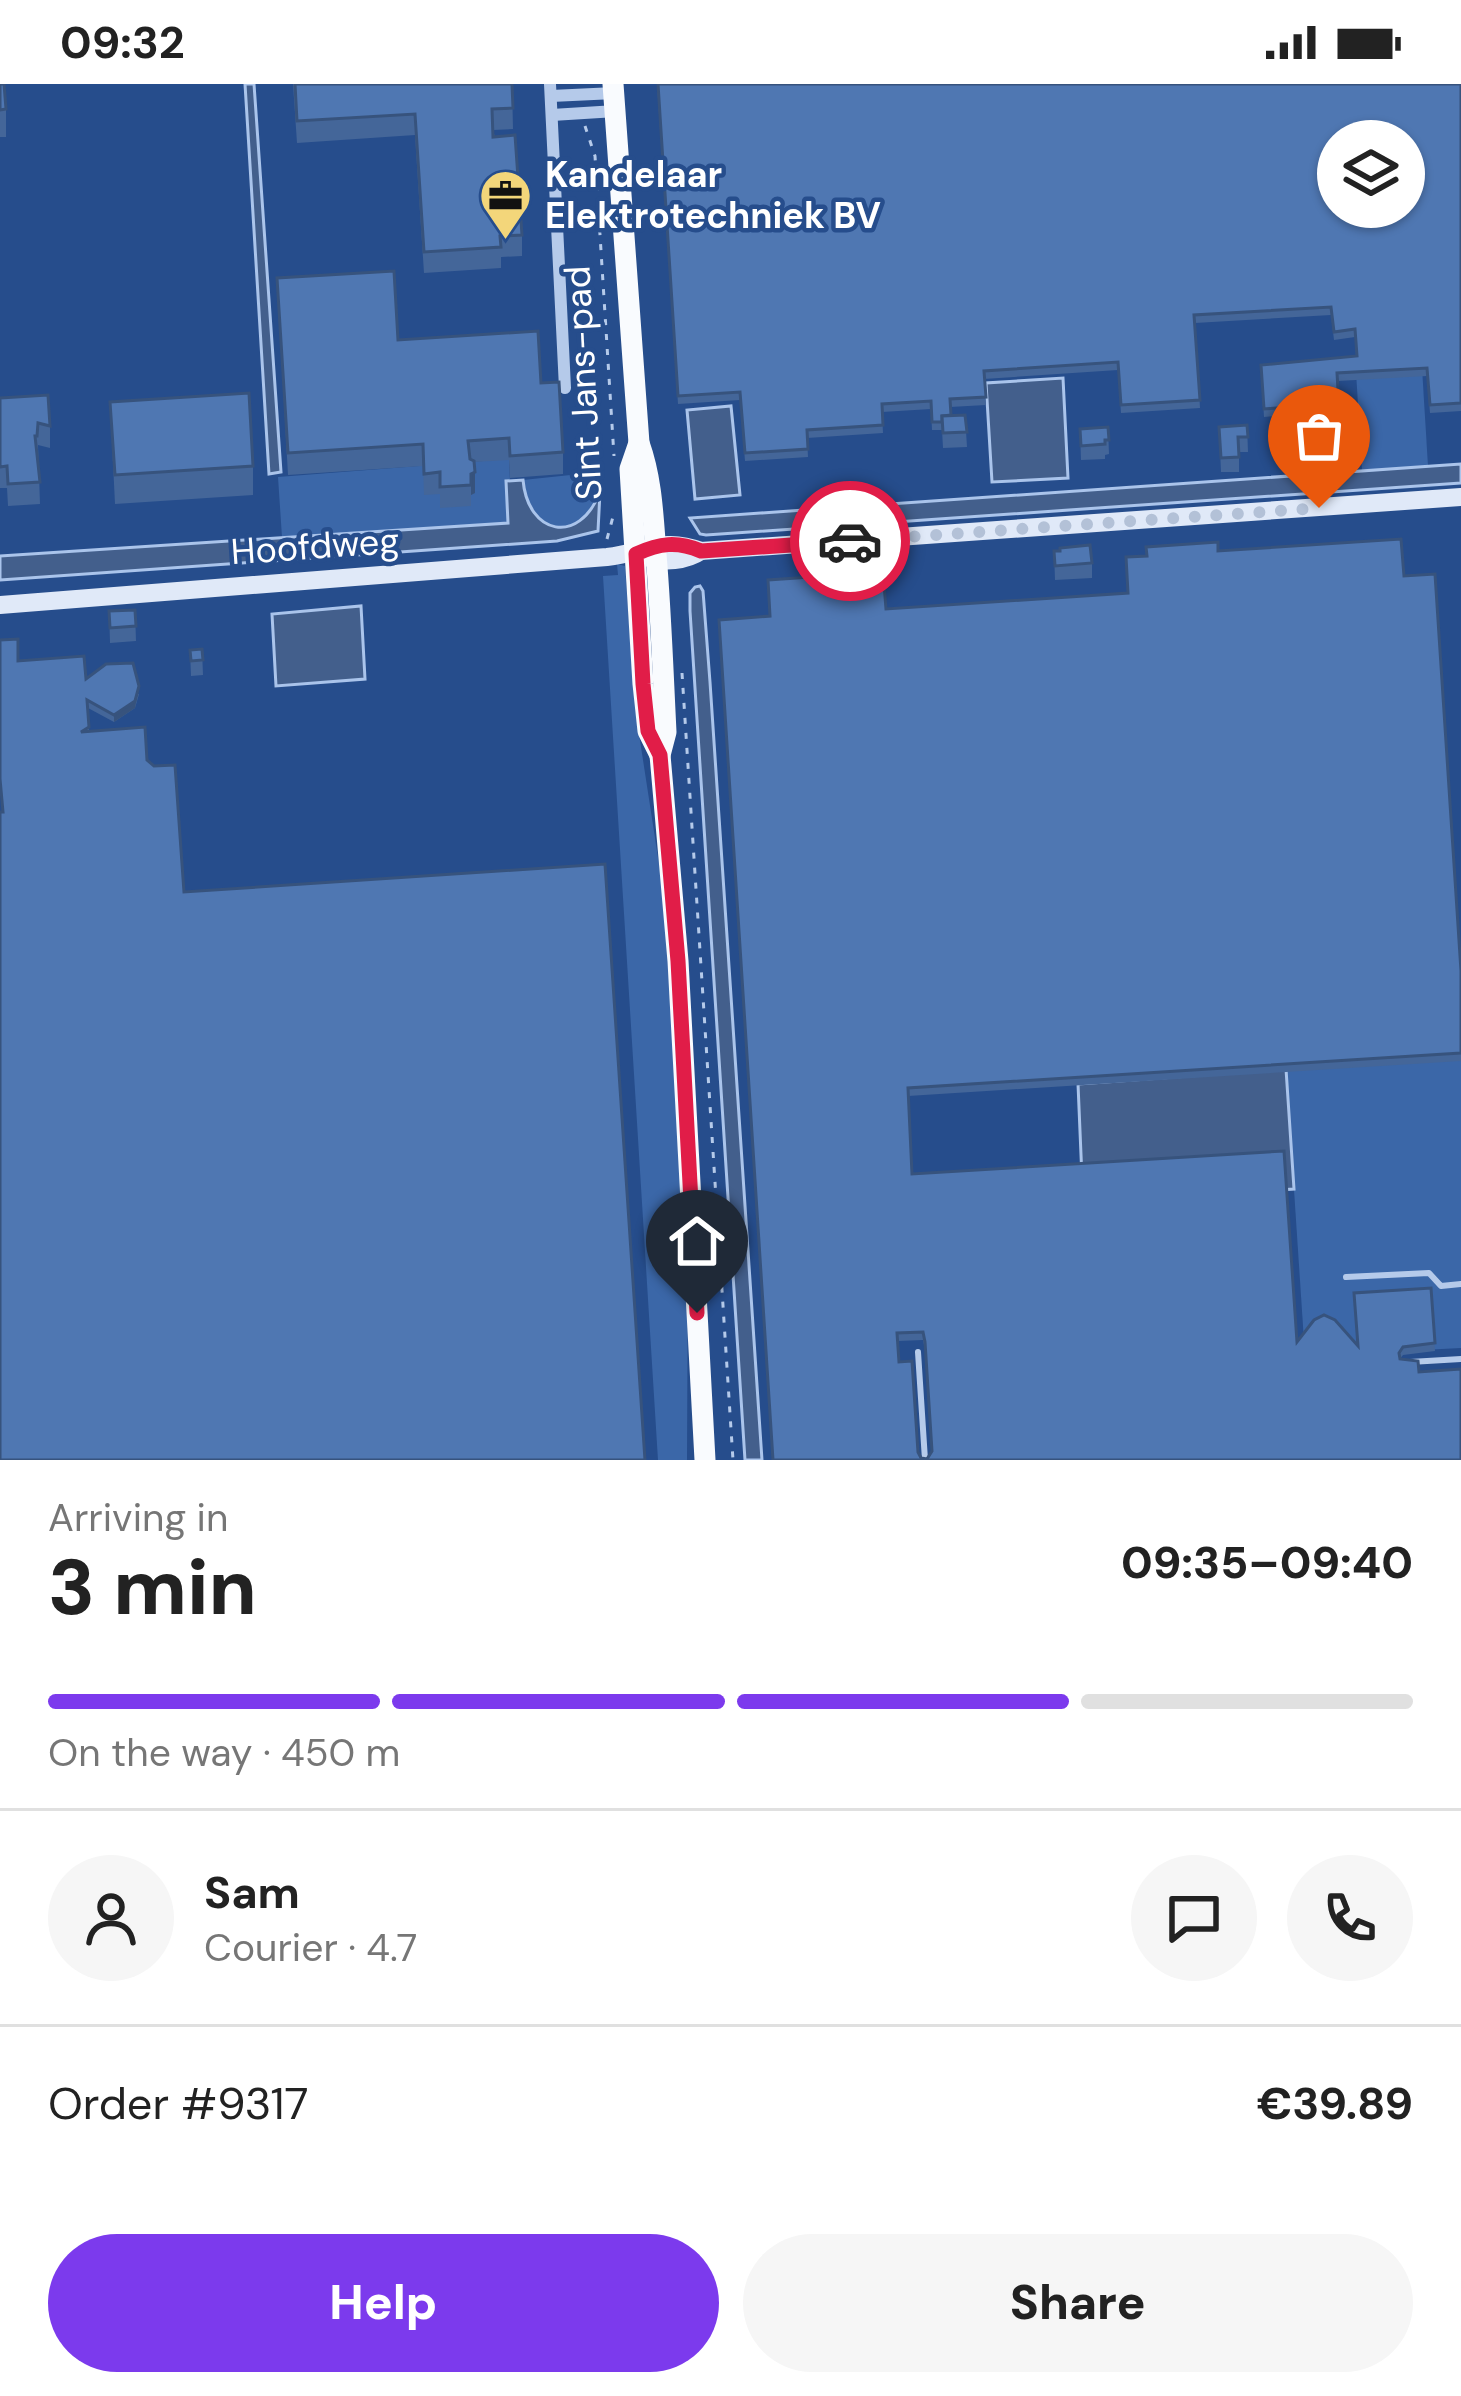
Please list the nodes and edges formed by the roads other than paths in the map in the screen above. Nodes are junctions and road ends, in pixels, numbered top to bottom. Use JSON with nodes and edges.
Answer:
{"nodes":[{"id":1,"x":550,"y":90,"type":"edge"},
{"id":2,"x":615,"y":93,"type":"edge"},
{"id":3,"x":551,"y":115,"type":"junction"},
{"id":4,"x":565,"y":388,"type":"edge"},
{"id":5,"x":1461,"y":497,"type":"edge"},
{"id":6,"x":649,"y":553,"type":"junction"},
{"id":7,"x":0,"y":605,"type":"edge"},
{"id":8,"x":1346,"y":1276,"type":"dead end"},
{"id":9,"x":1461,"y":1284,"type":"edge"},
{"id":10,"x":918,"y":1352,"type":"dead end"},
{"id":11,"x":1461,"y":1359,"type":"edge"},
{"id":12,"x":1406,"y":1362,"type":"edge"},
{"id":13,"x":703,"y":1456,"type":"edge"},
{"id":14,"x":925,"y":1460,"type":"edge"}],
"edges":[{"from":1,"to":2,"type":"street"},
{"from":1,"to":3,"type":"street"},
{"from":2,"to":3,"type":"street"},
{"from":2,"to":6,"type":"main road"},
{"from":3,"to":4,"type":"street"},
{"from":5,"to":6,"type":"main road","name":"Hoofdweg"},
{"from":6,"to":7,"type":"main road","name":"Hoofdweg"},
{"from":6,"to":13,"type":"main road"},
{"from":8,"to":9,"type":"lane"},
{"from":10,"to":14,"type":"lane"},
{"from":11,"to":12,"type":"lane"}]}
